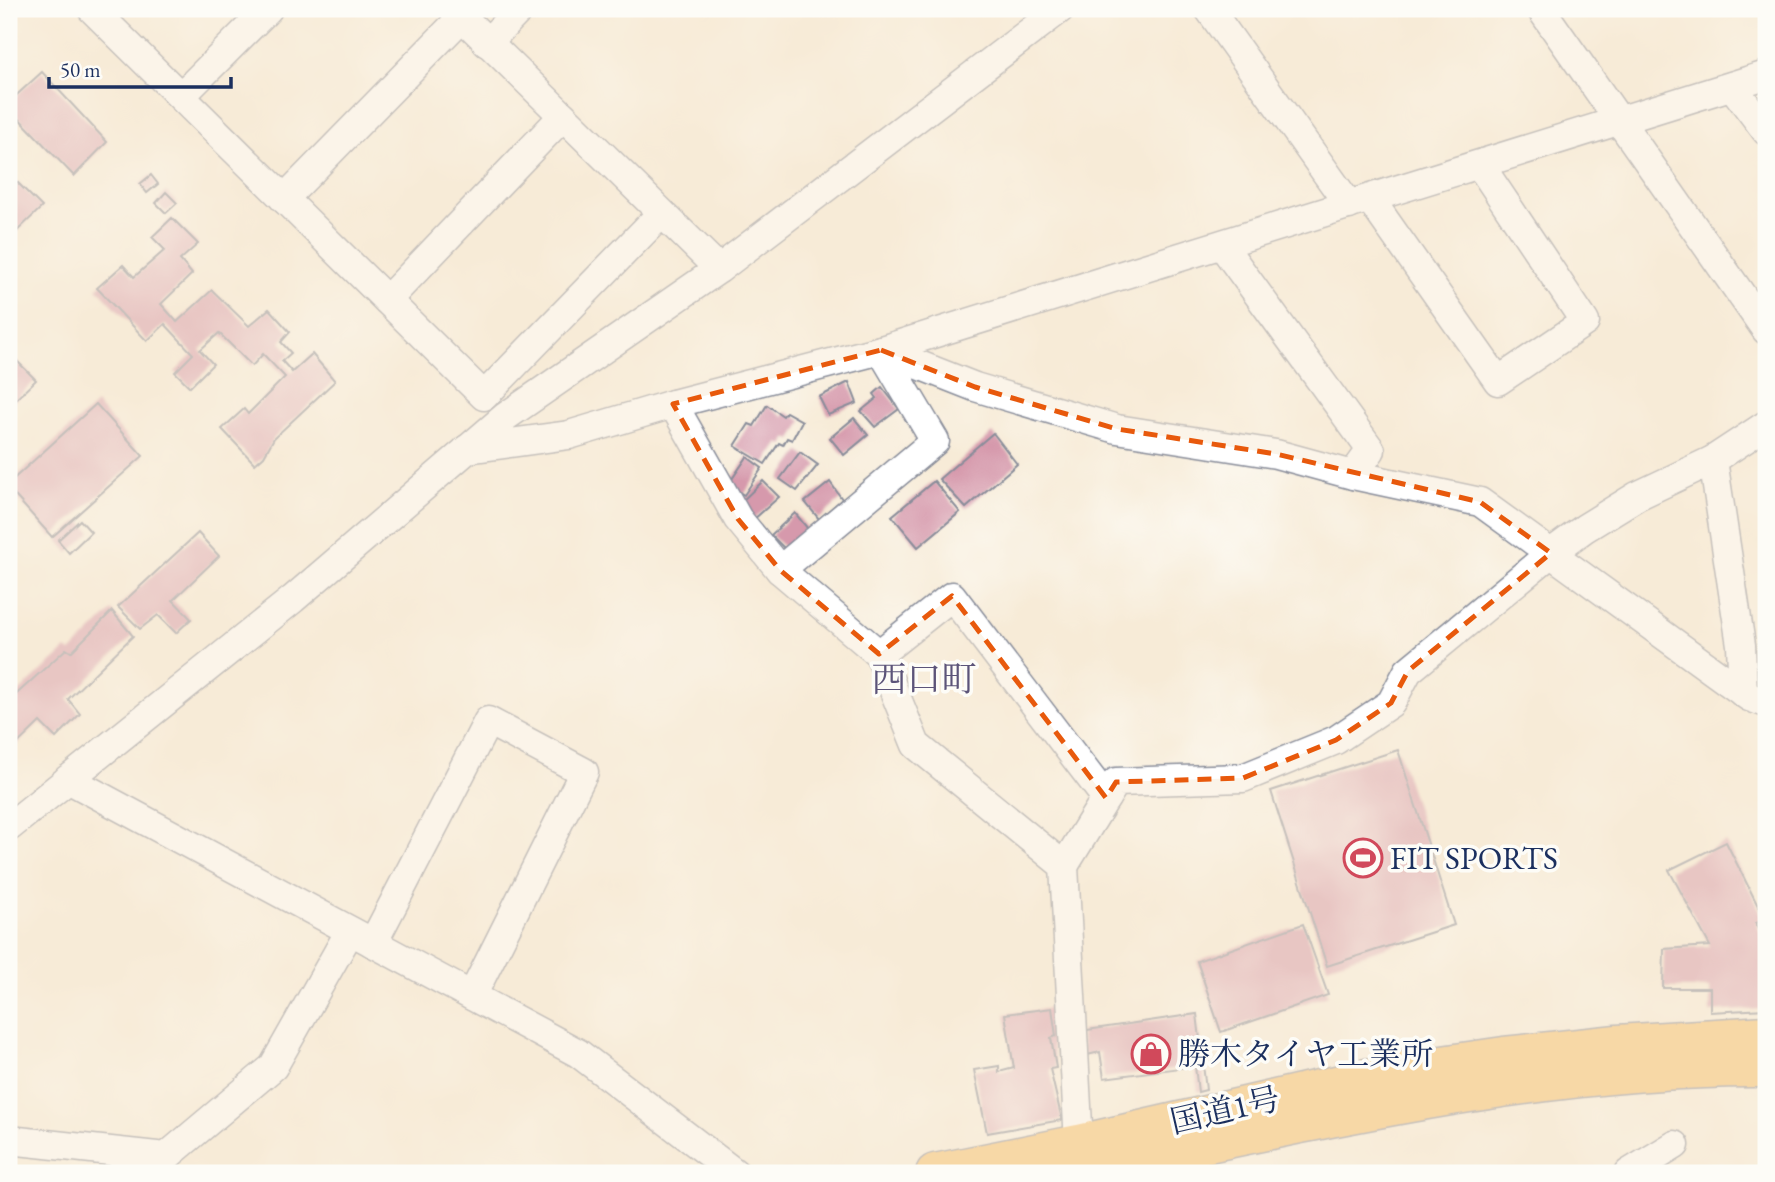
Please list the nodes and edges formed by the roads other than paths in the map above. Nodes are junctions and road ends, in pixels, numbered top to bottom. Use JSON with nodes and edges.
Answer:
{"nodes":[{"id":1,"x":92,"y":9,"type":"edge"},
{"id":2,"x":268,"y":9,"type":"edge"},
{"id":3,"x":520,"y":9,"type":"edge"},
{"id":4,"x":1209,"y":9,"type":"edge"},
{"id":5,"x":1541,"y":9,"type":"edge"},
{"id":6,"x":458,"y":13,"type":"edge"},
{"id":7,"x":1040,"y":15,"type":"edge"},
{"id":8,"x":487,"y":43,"type":"junction"},
{"id":9,"x":1766,"y":75,"type":"edge"},
{"id":10,"x":1732,"y":86,"type":"junction"},
{"id":11,"x":181,"y":96,"type":"junction"},
{"id":12,"x":563,"y":116,"type":"junction"},
{"id":13,"x":1620,"y":122,"type":"junction"},
{"id":14,"x":1766,"y":131,"type":"edge"},
{"id":15,"x":1480,"y":165,"type":"junction"},
{"id":16,"x":284,"y":198,"type":"junction"},
{"id":17,"x":1359,"y":202,"type":"junction"},
{"id":18,"x":661,"y":214,"type":"junction"},
{"id":19,"x":1222,"y":245,"type":"junction"},
{"id":20,"x":719,"y":269,"type":"junction"},
{"id":21,"x":387,"y":300,"type":"junction"},
{"id":22,"x":1766,"y":330,"type":"edge"},
{"id":23,"x":880,"y":350,"type":"junction"},
{"id":24,"x":673,"y":404,"type":"junction"},
{"id":25,"x":1766,"y":425,"type":"edge"},
{"id":26,"x":467,"y":449,"type":"junction"},
{"id":27,"x":1713,"y":460,"type":"junction"},
{"id":28,"x":1353,"y":475,"type":"junction"},
{"id":29,"x":1551,"y":553,"type":"junction"},
{"id":30,"x":780,"y":570,"type":"junction"},
{"id":31,"x":879,"y":654,"type":"junction"},
{"id":32,"x":1755,"y":698,"type":"edge"},
{"id":33,"x":68,"y":779,"type":"junction"},
{"id":34,"x":1106,"y":798,"type":"junction"},
{"id":35,"x":9,"y":827,"type":"edge"},
{"id":36,"x":1064,"y":866,"type":"junction"},
{"id":37,"x":361,"y":937,"type":"junction"},
{"id":38,"x":472,"y":996,"type":"junction"},
{"id":39,"x":1766,"y":1035,"type":"edge"},
{"id":40,"x":1766,"y":1068,"type":"edge"},
{"id":41,"x":9,"y":1140,"type":"edge"},
{"id":42,"x":1675,"y":1145,"type":"dead end"},
{"id":43,"x":1071,"y":1158,"type":"edge"},
{"id":44,"x":735,"y":1173,"type":"edge"},
{"id":45,"x":935,"y":1173,"type":"edge"},
{"id":46,"x":1629,"y":1173,"type":"edge"}],
"edges":[{"from":1,"to":11,"type":"street"},
{"from":2,"to":11,"type":"street"},
{"from":3,"to":8,"type":"street"},
{"from":4,"to":17,"type":"street"},
{"from":5,"to":13,"type":"street"},
{"from":6,"to":8,"type":"street"},
{"from":6,"to":16,"type":"street"},
{"from":7,"to":20,"type":"street"},
{"from":8,"to":12,"type":"street"},
{"from":9,"to":10,"type":"street"},
{"from":10,"to":13,"type":"street"},
{"from":10,"to":14,"type":"street"},
{"from":11,"to":16,"type":"street"},
{"from":12,"to":18,"type":"street"},
{"from":12,"to":21,"type":"street"},
{"from":13,"to":15,"type":"street"},
{"from":13,"to":22,"type":"street"},
{"from":15,"to":17,"type":"street"},
{"from":15,"to":17,"type":"street"},
{"from":16,"to":21,"type":"street"},
{"from":17,"to":19,"type":"street"},
{"from":18,"to":20,"type":"street"},
{"from":18,"to":21,"type":"street"},
{"from":19,"to":23,"type":"street"},
{"from":19,"to":28,"type":"street"},
{"from":20,"to":26,"type":"street"},
{"from":23,"to":24,"type":"street"},
{"from":23,"to":28,"type":"street"},
{"from":23,"to":30,"type":"street"},
{"from":24,"to":26,"type":"street"},
{"from":24,"to":30,"type":"street"},
{"from":25,"to":27,"type":"street"},
{"from":26,"to":33,"type":"street"},
{"from":27,"to":29,"type":"street"},
{"from":27,"to":32,"type":"street"},
{"from":28,"to":29,"type":"street"},
{"from":29,"to":32,"type":"street"},
{"from":29,"to":34,"type":"street"},
{"from":30,"to":31,"type":"street"},
{"from":31,"to":34,"type":"street"},
{"from":31,"to":36,"type":"street"},
{"from":33,"to":35,"type":"street"},
{"from":33,"to":37,"type":"street"},
{"from":34,"to":36,"type":"street"},
{"from":36,"to":43,"type":"street"},
{"from":37,"to":38,"type":"street"},
{"from":37,"to":38,"type":"street"},
{"from":37,"to":41,"type":"street"},
{"from":38,"to":44,"type":"street"},
{"from":39,"to":43,"type":"highway","name":"国道1号"},
{"from":40,"to":43,"type":"highway","name":"国道1号"},
{"from":42,"to":46,"type":"street"},
{"from":43,"to":45,"type":"highway","name":"国道1号"}]}
